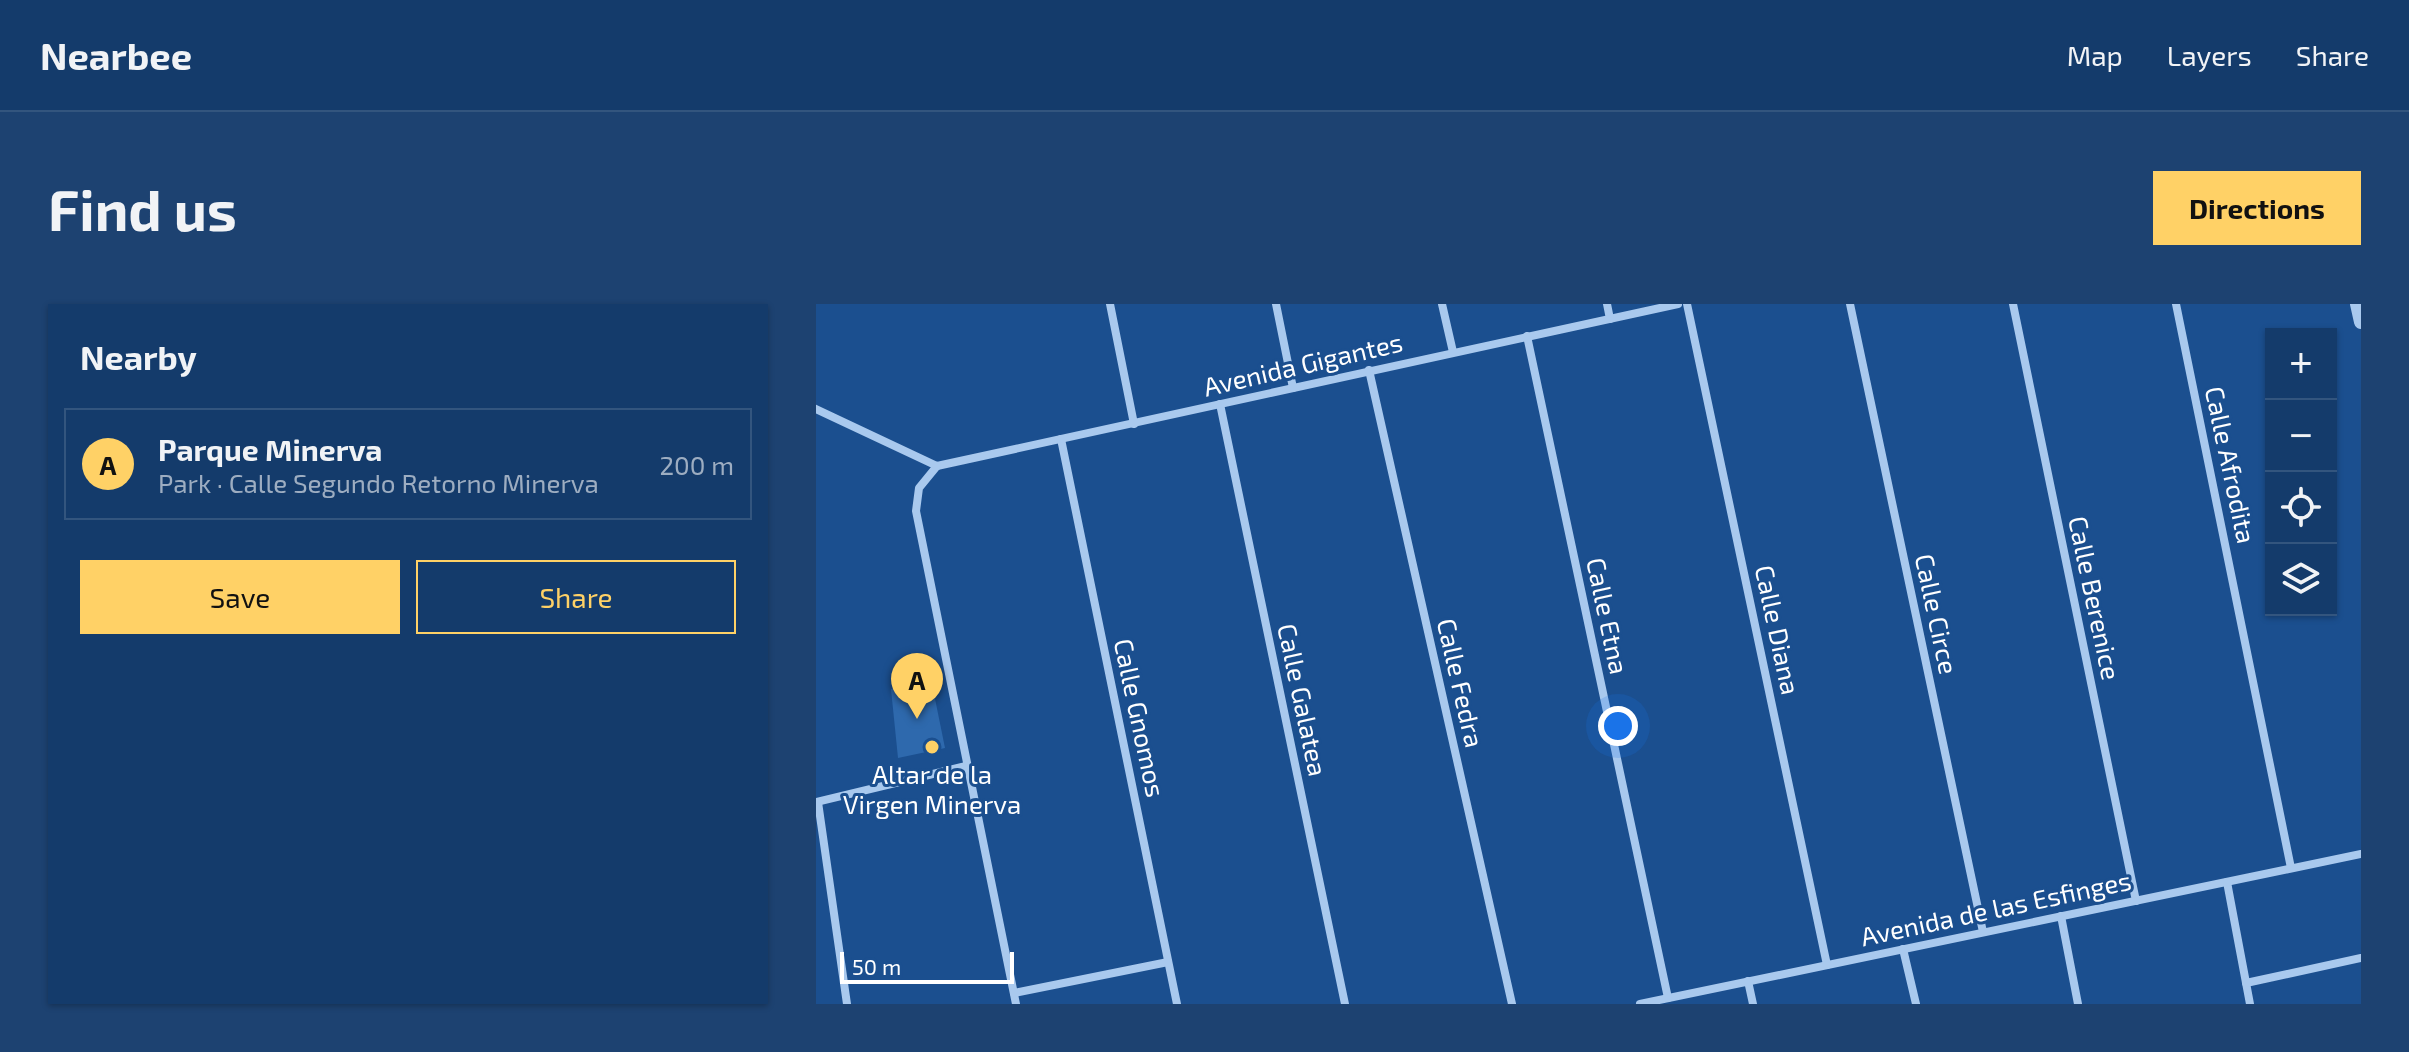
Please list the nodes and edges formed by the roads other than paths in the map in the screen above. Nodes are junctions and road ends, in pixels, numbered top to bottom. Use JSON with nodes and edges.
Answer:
{"nodes":[{"id":1,"x":1110,"y":304,"type":"edge"},
{"id":2,"x":1276,"y":304,"type":"edge"},
{"id":3,"x":1442,"y":304,"type":"edge"},
{"id":4,"x":1607,"y":304,"type":"edge"},
{"id":5,"x":1678,"y":304,"type":"edge"},
{"id":6,"x":1687,"y":304,"type":"edge"},
{"id":7,"x":1850,"y":304,"type":"edge"},
{"id":8,"x":2013,"y":304,"type":"edge"},
{"id":9,"x":2176,"y":304,"type":"edge"},
{"id":10,"x":2357,"y":304,"type":"edge"},
{"id":11,"x":1610,"y":319,"type":"junction"},
{"id":12,"x":2361,"y":322,"type":"edge"},
{"id":13,"x":1527,"y":336,"type":"junction"},
{"id":14,"x":1453,"y":352,"type":"junction"},
{"id":15,"x":1369,"y":370,"type":"junction"},
{"id":16,"x":1293,"y":388,"type":"junction"},
{"id":17,"x":1220,"y":404,"type":"junction"},
{"id":18,"x":816,"y":409,"type":"edge"},
{"id":19,"x":1134,"y":424,"type":"junction"},
{"id":20,"x":1061,"y":439,"type":"junction"},
{"id":21,"x":937,"y":466,"type":"junction"},
{"id":22,"x":966,"y":766,"type":"junction"},
{"id":23,"x":817,"y":802,"type":"edge"},
{"id":24,"x":2361,"y":854,"type":"edge"},
{"id":25,"x":2291,"y":868,"type":"junction"},
{"id":26,"x":2227,"y":882,"type":"junction"},
{"id":27,"x":2136,"y":901,"type":"junction"},
{"id":28,"x":2061,"y":916,"type":"junction"},
{"id":29,"x":1983,"y":932,"type":"junction"},
{"id":30,"x":1903,"y":949,"type":"junction"},
{"id":31,"x":2361,"y":958,"type":"edge"},
{"id":32,"x":1168,"y":962,"type":"junction"},
{"id":33,"x":1827,"y":965,"type":"junction"},
{"id":34,"x":1748,"y":981,"type":"junction"},
{"id":35,"x":2246,"y":983,"type":"junction"},
{"id":36,"x":1014,"y":993,"type":"junction"},
{"id":37,"x":1668,"y":998,"type":"junction"},
{"id":38,"x":847,"y":1004,"type":"edge"},
{"id":39,"x":1016,"y":1004,"type":"edge"},
{"id":40,"x":1177,"y":1004,"type":"edge"},
{"id":41,"x":1345,"y":1004,"type":"edge"},
{"id":42,"x":1512,"y":1004,"type":"edge"},
{"id":43,"x":1640,"y":1004,"type":"edge"},
{"id":44,"x":1753,"y":1004,"type":"edge"},
{"id":45,"x":1916,"y":1004,"type":"edge"},
{"id":46,"x":2078,"y":1004,"type":"edge"},
{"id":47,"x":2250,"y":1004,"type":"edge"}],
"edges":[{"from":1,"to":19,"type":"street"},
{"from":2,"to":16,"type":"street"},
{"from":3,"to":14,"type":"street"},
{"from":4,"to":11,"type":"street"},
{"from":5,"to":11,"type":"street","name":"Avenida Gigantes"},
{"from":6,"to":33,"type":"street","name":"Calle Diana"},
{"from":7,"to":29,"type":"street","name":"Calle Circe"},
{"from":8,"to":27,"type":"street","name":"Calle Berenice"},
{"from":9,"to":25,"type":"street","name":"Calle Afrodita"},
{"from":10,"to":12,"type":"street"},
{"from":11,"to":13,"type":"street","name":"Avenida Gigantes"},
{"from":13,"to":14,"type":"street","name":"Avenida Gigantes"},
{"from":13,"to":37,"type":"street","name":"Calle Etna"},
{"from":14,"to":15,"type":"street","name":"Avenida Gigantes"},
{"from":15,"to":16,"type":"street","name":"Avenida Gigantes"},
{"from":15,"to":42,"type":"street","name":"Calle Fedra"},
{"from":16,"to":17,"type":"street","name":"Avenida Gigantes"},
{"from":17,"to":19,"type":"street","name":"Avenida Gigantes"},
{"from":17,"to":41,"type":"street","name":"Calle Galatea"},
{"from":18,"to":21,"type":"street"},
{"from":19,"to":20,"type":"street","name":"Avenida Gigantes"},
{"from":20,"to":21,"type":"street","name":"Avenida Gigantes"},
{"from":20,"to":32,"type":"street","name":"Calle Gnomos"},
{"from":21,"to":22,"type":"street"},
{"from":22,"to":23,"type":"street"},
{"from":22,"to":36,"type":"street"},
{"from":23,"to":38,"type":"street"},
{"from":24,"to":25,"type":"street","name":"Avenida de las Esfinges"},
{"from":25,"to":26,"type":"street","name":"Avenida de las Esfinges"},
{"from":26,"to":27,"type":"street","name":"Avenida de las Esfinges"},
{"from":26,"to":35,"type":"street"},
{"from":27,"to":28,"type":"street","name":"Avenida de las Esfinges"},
{"from":28,"to":29,"type":"street","name":"Avenida de las Esfinges"},
{"from":28,"to":46,"type":"street"},
{"from":29,"to":30,"type":"street","name":"Avenida de las Esfinges"},
{"from":30,"to":33,"type":"street","name":"Avenida de las Esfinges"},
{"from":30,"to":45,"type":"street"},
{"from":31,"to":35,"type":"street"},
{"from":32,"to":36,"type":"street"},
{"from":32,"to":40,"type":"street","name":"Calle Gnomos"},
{"from":33,"to":34,"type":"street","name":"Avenida de las Esfinges"},
{"from":34,"to":37,"type":"street","name":"Avenida de las Esfinges"},
{"from":34,"to":44,"type":"street"},
{"from":35,"to":47,"type":"street"},
{"from":36,"to":39,"type":"street"},
{"from":37,"to":43,"type":"street","name":"Avenida de las Esfinges"}]}
